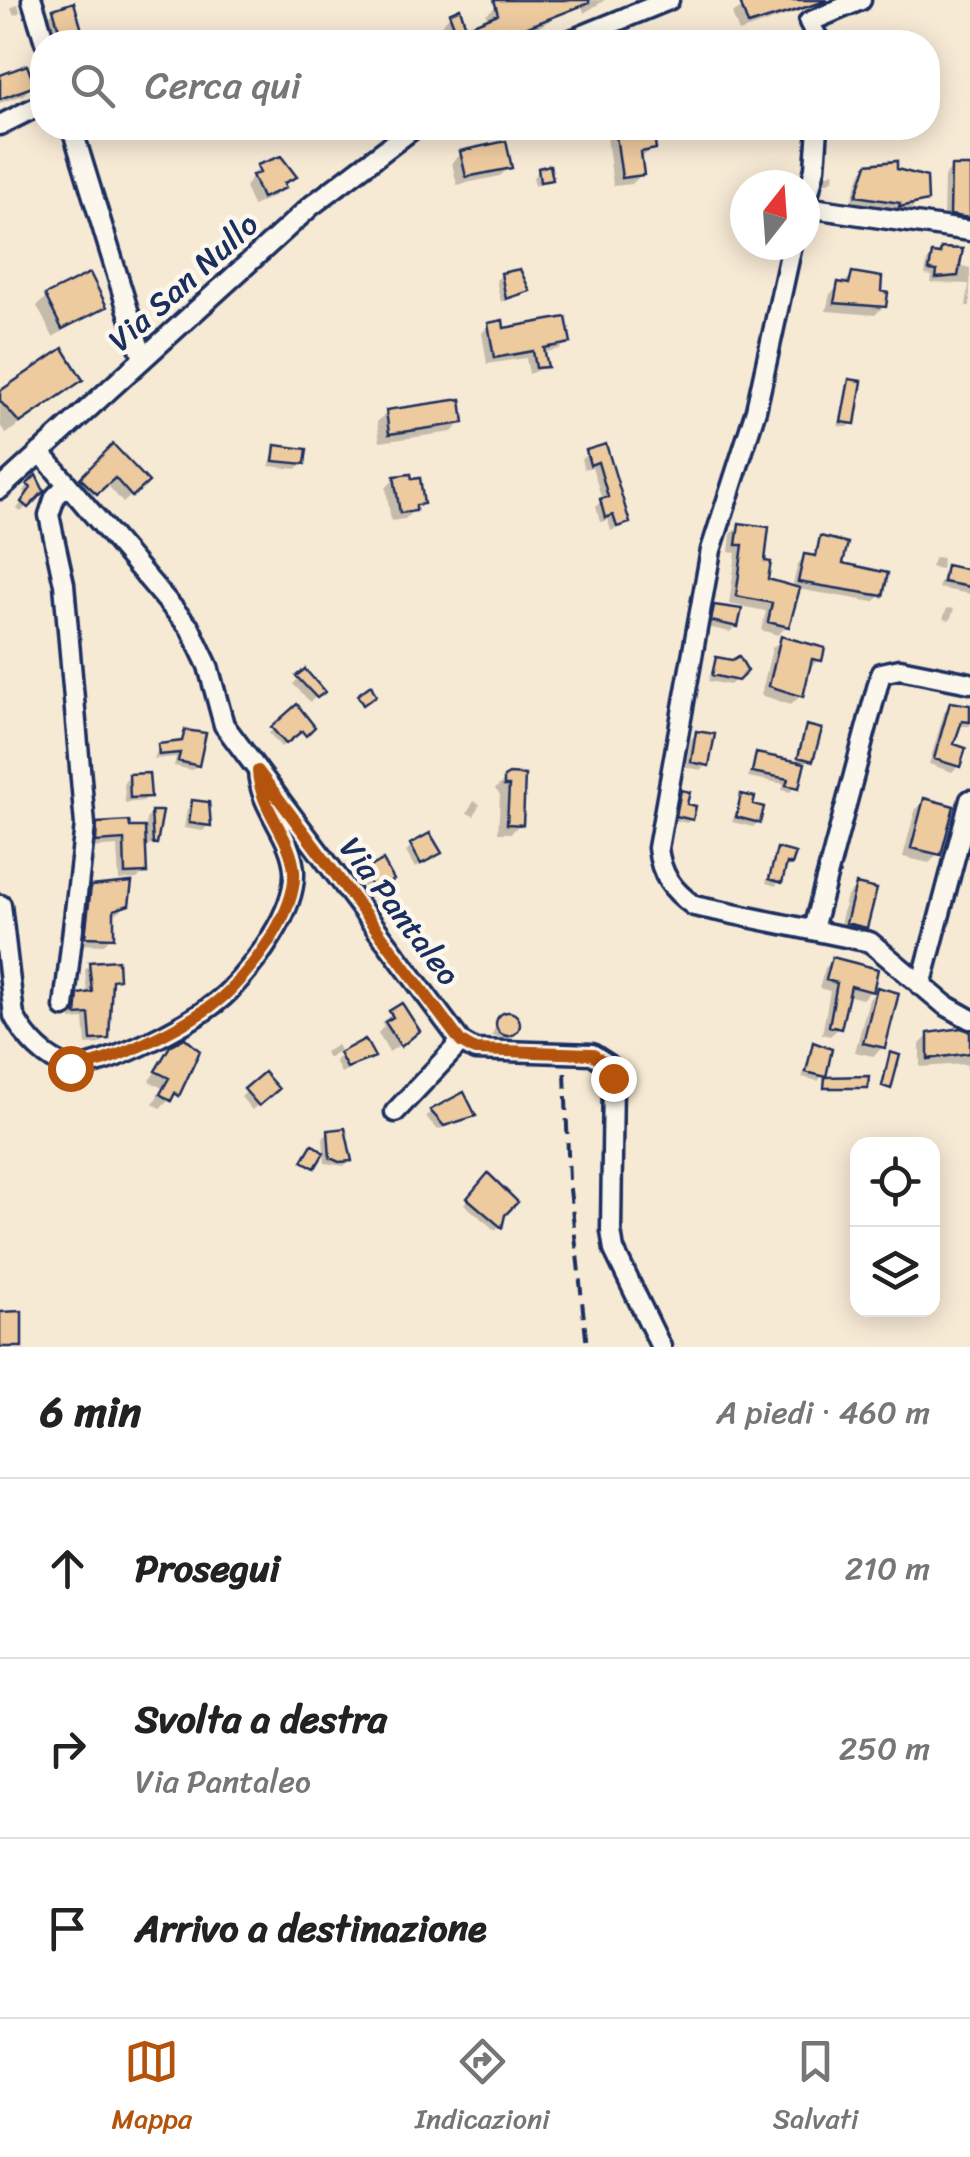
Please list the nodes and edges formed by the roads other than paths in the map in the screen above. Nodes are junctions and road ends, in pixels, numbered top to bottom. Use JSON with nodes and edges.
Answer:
{"nodes":[{"id":1,"x":32,"y":0,"type":"edge"},
{"id":2,"x":669,"y":0,"type":"edge"},
{"id":3,"x":862,"y":0,"type":"edge"},
{"id":4,"x":41,"y":30,"type":"edge"},
{"id":5,"x":595,"y":30,"type":"edge"},
{"id":6,"x":813,"y":30,"type":"edge"},
{"id":7,"x":30,"y":110,"type":"edge"},
{"id":8,"x":0,"y":126,"type":"edge"},
{"id":9,"x":76,"y":140,"type":"edge"},
{"id":10,"x":398,"y":140,"type":"edge"},
{"id":11,"x":816,"y":140,"type":"edge"},
{"id":12,"x":812,"y":170,"type":"edge"},
{"id":13,"x":820,"y":210,"type":"edge"},
{"id":14,"x":970,"y":231,"type":"edge"},
{"id":15,"x":789,"y":260,"type":"edge"},
{"id":16,"x":143,"y":359,"type":"junction"},
{"id":17,"x":40,"y":452,"type":"junction"},
{"id":18,"x":67,"y":485,"type":"junction"},
{"id":19,"x":0,"y":488,"type":"edge"},
{"id":20,"x":970,"y":684,"type":"edge"},
{"id":21,"x":258,"y":771,"type":"junction"},
{"id":22,"x":970,"y":800,"type":"edge"},
{"id":23,"x":1,"y":905,"type":"edge"},
{"id":24,"x":813,"y":929,"type":"junction"},
{"id":25,"x":922,"y":986,"type":"junction"},
{"id":26,"x":64,"y":1007,"type":"dead end"},
{"id":27,"x":970,"y":1019,"type":"edge"},
{"id":28,"x":461,"y":1042,"type":"junction"},
{"id":29,"x":395,"y":1112,"type":"dead end"},
{"id":30,"x":661,"y":1347,"type":"edge"}],
"edges":[{"from":1,"to":4,"type":"street"},
{"from":2,"to":5,"type":"street"},
{"from":3,"to":6,"type":"street"},
{"from":7,"to":8,"type":"street"},
{"from":9,"to":16,"type":"street"},
{"from":10,"to":16,"type":"street","name":"Via San Nullo"},
{"from":11,"to":12,"type":"street"},
{"from":13,"to":14,"type":"street"},
{"from":15,"to":24,"type":"street"},
{"from":16,"to":17,"type":"street","name":"Via San Nullo"},
{"from":17,"to":18,"type":"street","name":"Via Pantaleo"},
{"from":17,"to":19,"type":"street","name":"Via San Nullo"},
{"from":18,"to":21,"type":"street","name":"Via Pantaleo"},
{"from":18,"to":26,"type":"street"},
{"from":20,"to":24,"type":"street"},
{"from":21,"to":23,"type":"street"},
{"from":21,"to":28,"type":"street","name":"Via Pantaleo"},
{"from":22,"to":25,"type":"street"},
{"from":24,"to":25,"type":"street"},
{"from":25,"to":27,"type":"street"},
{"from":28,"to":29,"type":"street"},
{"from":28,"to":30,"type":"street"}]}
